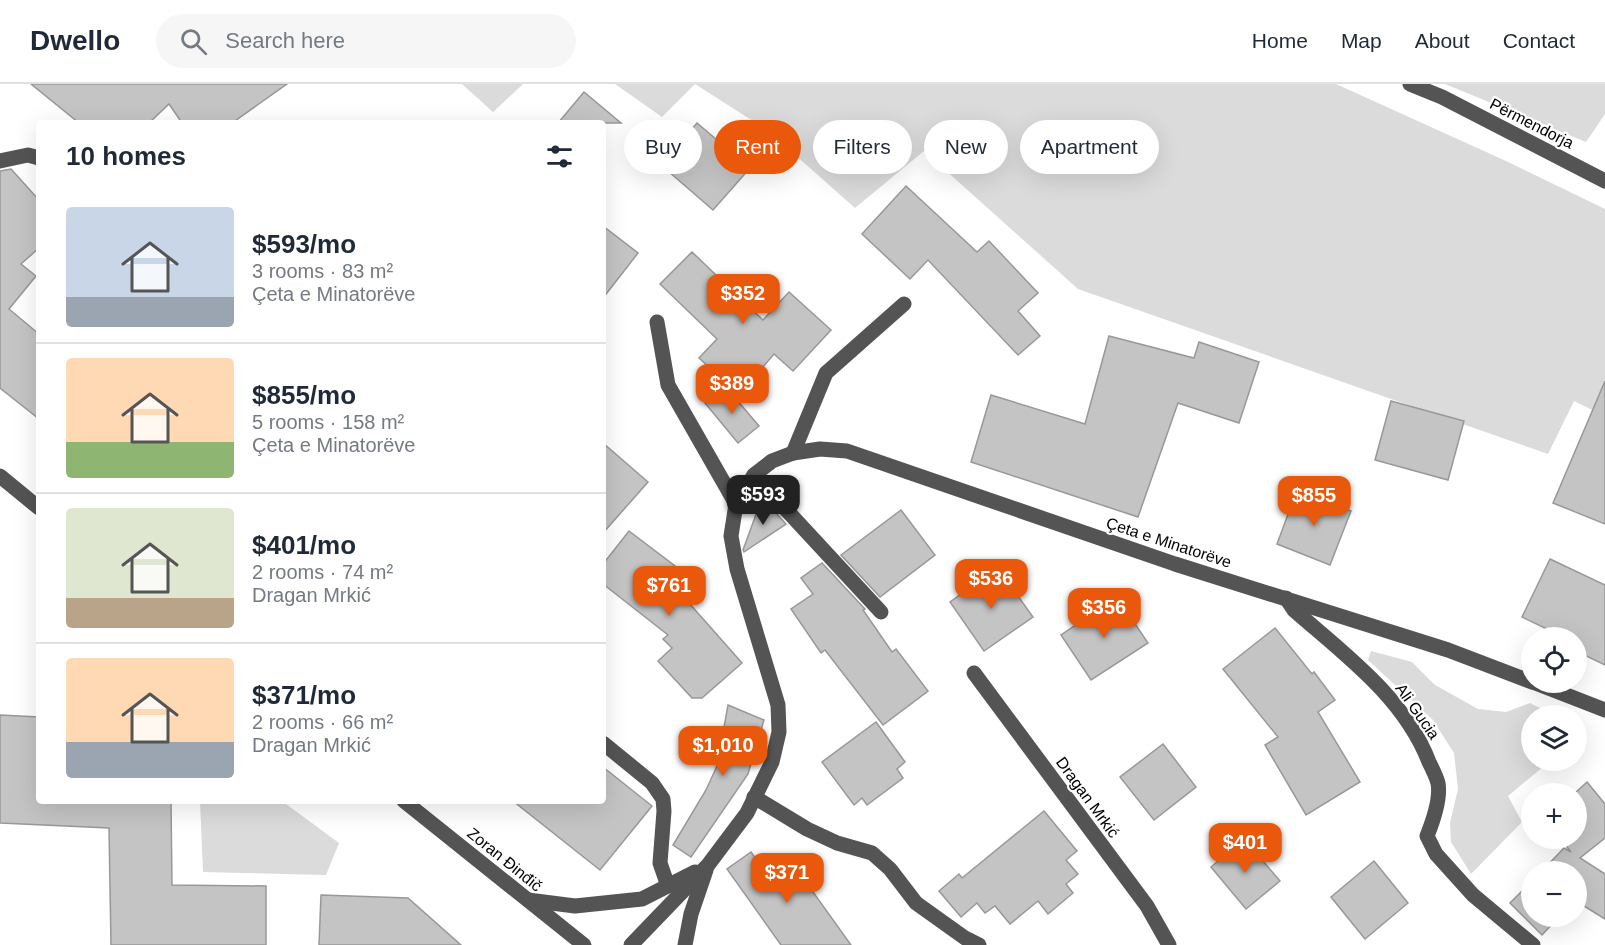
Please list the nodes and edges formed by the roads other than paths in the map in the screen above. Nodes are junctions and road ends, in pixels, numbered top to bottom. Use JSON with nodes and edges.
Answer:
{"nodes":[{"id":1,"x":1410,"y":84,"type":"edge"},
{"id":2,"x":36,"y":157,"type":"edge"},
{"id":3,"x":0,"y":161,"type":"edge"},
{"id":4,"x":1605,"y":181,"type":"edge"},
{"id":5,"x":904,"y":304,"type":"dead end"},
{"id":6,"x":657,"y":322,"type":"dead end"},
{"id":7,"x":793,"y":453,"type":"junction"},
{"id":8,"x":754,"y":475,"type":"junction"},
{"id":9,"x":0,"y":476,"type":"edge"},
{"id":10,"x":736,"y":504,"type":"junction"},
{"id":11,"x":36,"y":506,"type":"edge"},
{"id":12,"x":1286,"y":598,"type":"junction"},
{"id":13,"x":881,"y":612,"type":"dead end"},
{"id":14,"x":974,"y":673,"type":"dead end"},
{"id":15,"x":1521,"y":678,"type":"edge"},
{"id":16,"x":1561,"y":693,"type":"edge"},
{"id":17,"x":1605,"y":710,"type":"edge"},
{"id":18,"x":606,"y":745,"type":"edge"},
{"id":19,"x":754,"y":797,"type":"junction"},
{"id":20,"x":408,"y":804,"type":"edge"},
{"id":21,"x":708,"y":865,"type":"junction"},
{"id":22,"x":668,"y":886,"type":"junction"},
{"id":23,"x":527,"y":900,"type":"junction"},
{"id":24,"x":584,"y":945,"type":"edge"},
{"id":25,"x":631,"y":945,"type":"edge"},
{"id":26,"x":685,"y":945,"type":"edge"},
{"id":27,"x":980,"y":945,"type":"edge"},
{"id":28,"x":1169,"y":945,"type":"edge"},
{"id":29,"x":1533,"y":945,"type":"edge"}],
"edges":[{"from":1,"to":4,"type":"street","name":"Përmendorja"},
{"from":2,"to":3,"type":"street"},
{"from":5,"to":7,"type":"street"},
{"from":6,"to":10,"type":"street"},
{"from":7,"to":8,"type":"street","name":"Çeta e Minatorëve"},
{"from":7,"to":12,"type":"street","name":"Çeta e Minatorëve"},
{"from":8,"to":10,"type":"street","name":"Çeta e Minatorëve"},
{"from":8,"to":13,"type":"street"},
{"from":9,"to":11,"type":"street"},
{"from":10,"to":19,"type":"street","name":"Çeta e Minatorëve"},
{"from":12,"to":15,"type":"street","name":"Çeta e Minatorëve"},
{"from":12,"to":29,"type":"street","name":"Ali Gucia"},
{"from":14,"to":28,"type":"street","name":"Dragan Mrkić"},
{"from":16,"to":17,"type":"street","name":"Çeta e Minatorëve"},
{"from":18,"to":22,"type":"street"},
{"from":19,"to":21,"type":"street","name":"Çeta e Minatorëve"},
{"from":19,"to":27,"type":"street"},
{"from":20,"to":23,"type":"street","name":"Zoran Đinđič"},
{"from":21,"to":22,"type":"street","name":"Çeta e Minatorëve"},
{"from":21,"to":25,"type":"street","name":"Çeta e Minatorëve"},
{"from":21,"to":26,"type":"street","name":"Çeta e Minatorëve"},
{"from":22,"to":23,"type":"street","name":"Çeta e Minatorëve"},
{"from":23,"to":24,"type":"street","name":"Zoran Đinđič"}]}
